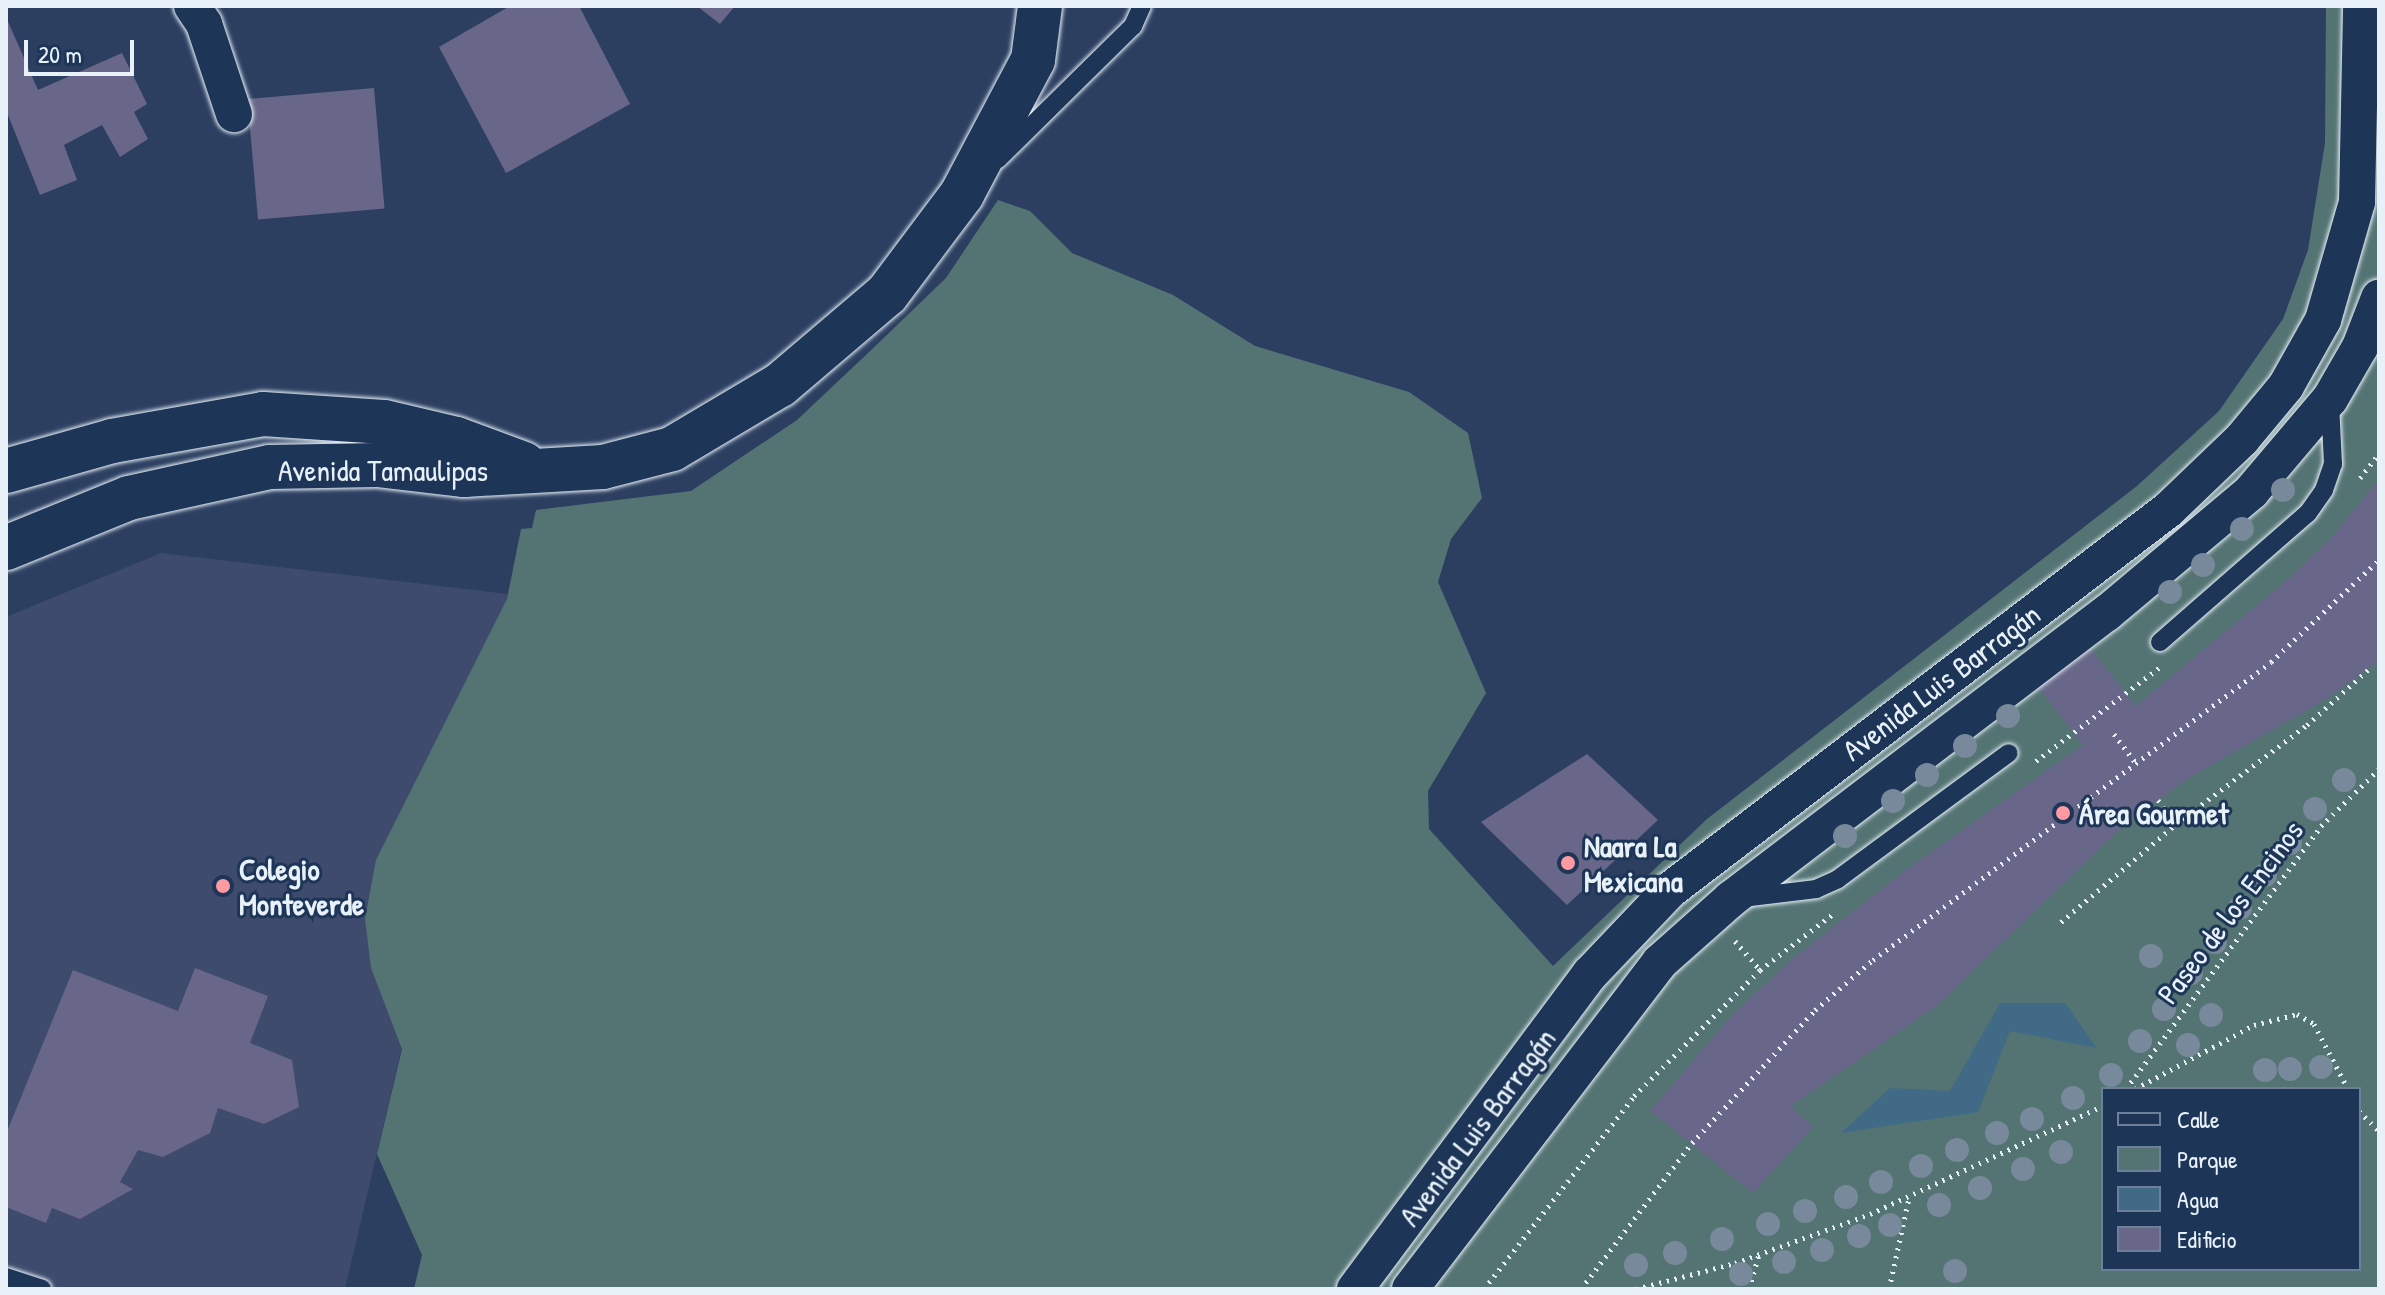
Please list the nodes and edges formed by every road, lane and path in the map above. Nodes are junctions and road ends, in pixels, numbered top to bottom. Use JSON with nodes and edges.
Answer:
{"nodes":[{"id":1,"x":192,"y":6,"type":"edge"},
{"id":2,"x":1040,"y":6,"type":"edge"},
{"id":3,"x":1142,"y":6,"type":"edge"},
{"id":4,"x":2361,"y":6,"type":"edge"},
{"id":5,"x":234,"y":114,"type":"dead end"},
{"id":6,"x":962,"y":194,"type":"junction"},
{"id":7,"x":2379,"y":298,"type":"edge"},
{"id":8,"x":2309,"y":347,"type":"junction"},
{"id":9,"x":2339,"y":384,"type":"junction"},
{"id":10,"x":2379,"y":454,"type":"edge"},
{"id":11,"x":533,"y":467,"type":"junction"},
{"id":12,"x":6,"y":471,"type":"edge"},
{"id":13,"x":2353,"y":486,"type":"dead end"},
{"id":14,"x":6,"y":548,"type":"edge"},
{"id":15,"x":2379,"y":560,"type":"edge"},
{"id":16,"x":2160,"y":642,"type":"dead end"},
{"id":17,"x":2167,"y":661,"type":"dead end"},
{"id":18,"x":2370,"y":668,"type":"dead end"},
{"id":19,"x":2114,"y":734,"type":"dead end"},
{"id":20,"x":2009,"y":753,"type":"dead end"},
{"id":21,"x":2137,"y":764,"type":"junction"},
{"id":22,"x":2026,"y":767,"type":"dead end"},
{"id":23,"x":2379,"y":769,"type":"edge"},
{"id":24,"x":2158,"y":800,"type":"dead end"},
{"id":25,"x":2176,"y":824,"type":"junction"},
{"id":26,"x":1731,"y":899,"type":"junction"},
{"id":27,"x":1836,"y":912,"type":"dead end"},
{"id":28,"x":2061,"y":922,"type":"dead end"},
{"id":29,"x":2127,"y":1087,"type":"edge"},
{"id":30,"x":2139,"y":1087,"type":"edge"},
{"id":31,"x":2347,"y":1087,"type":"edge"},
{"id":32,"x":2101,"y":1107,"type":"edge"},
{"id":33,"x":2361,"y":1113,"type":"edge"},
{"id":34,"x":2379,"y":1131,"type":"edge"},
{"id":35,"x":1909,"y":1197,"type":"junction"},
{"id":36,"x":1759,"y":1254,"type":"junction"},
{"id":37,"x":6,"y":1277,"type":"edge"},
{"id":38,"x":42,"y":1289,"type":"edge"},
{"id":39,"x":1355,"y":1289,"type":"edge"},
{"id":40,"x":1410,"y":1289,"type":"edge"},
{"id":41,"x":1484,"y":1289,"type":"edge"},
{"id":42,"x":1581,"y":1289,"type":"edge"},
{"id":43,"x":1636,"y":1289,"type":"edge"},
{"id":44,"x":1749,"y":1289,"type":"edge"},
{"id":45,"x":1889,"y":1289,"type":"edge"}],
"edges":[{"from":1,"to":5,"type":"street"},
{"from":2,"to":6,"type":"street","name":"Avenida Tamaulipas"},
{"from":3,"to":6,"type":"lane"},
{"from":4,"to":8,"type":"street","name":"Avenida Luis Barragán"},
{"from":6,"to":11,"type":"street","name":"Avenida Tamaulipas"},
{"from":7,"to":9,"type":"street","name":"Avenida Luis Barragán"},
{"from":8,"to":9,"type":"street"},
{"from":8,"to":39,"type":"street","name":"Avenida Luis Barragán"},
{"from":9,"to":16,"type":"lane"},
{"from":9,"to":26,"type":"street","name":"Avenida Luis Barragán"},
{"from":10,"to":13,"type":"path"},
{"from":11,"to":12,"type":"street","name":"Avenida Tamaulipas"},
{"from":11,"to":14,"type":"street","name":"Avenida Tamaulipas"},
{"from":15,"to":21,"type":"path"},
{"from":17,"to":22,"type":"path"},
{"from":18,"to":25,"type":"path"},
{"from":19,"to":21,"type":"path"},
{"from":20,"to":26,"type":"lane"},
{"from":21,"to":42,"type":"path"},
{"from":23,"to":29,"type":"path","name":"Paseo de los Encinos"},
{"from":24,"to":25,"type":"path"},
{"from":25,"to":28,"type":"path"},
{"from":26,"to":40,"type":"street","name":"Avenida Luis Barragán"},
{"from":27,"to":41,"type":"path"},
{"from":30,"to":31,"type":"path"},
{"from":32,"to":35,"type":"path"},
{"from":33,"to":34,"type":"path"},
{"from":35,"to":36,"type":"path"},
{"from":35,"to":45,"type":"path"},
{"from":36,"to":43,"type":"path"},
{"from":36,"to":44,"type":"path"},
{"from":37,"to":38,"type":"lane"}]}
